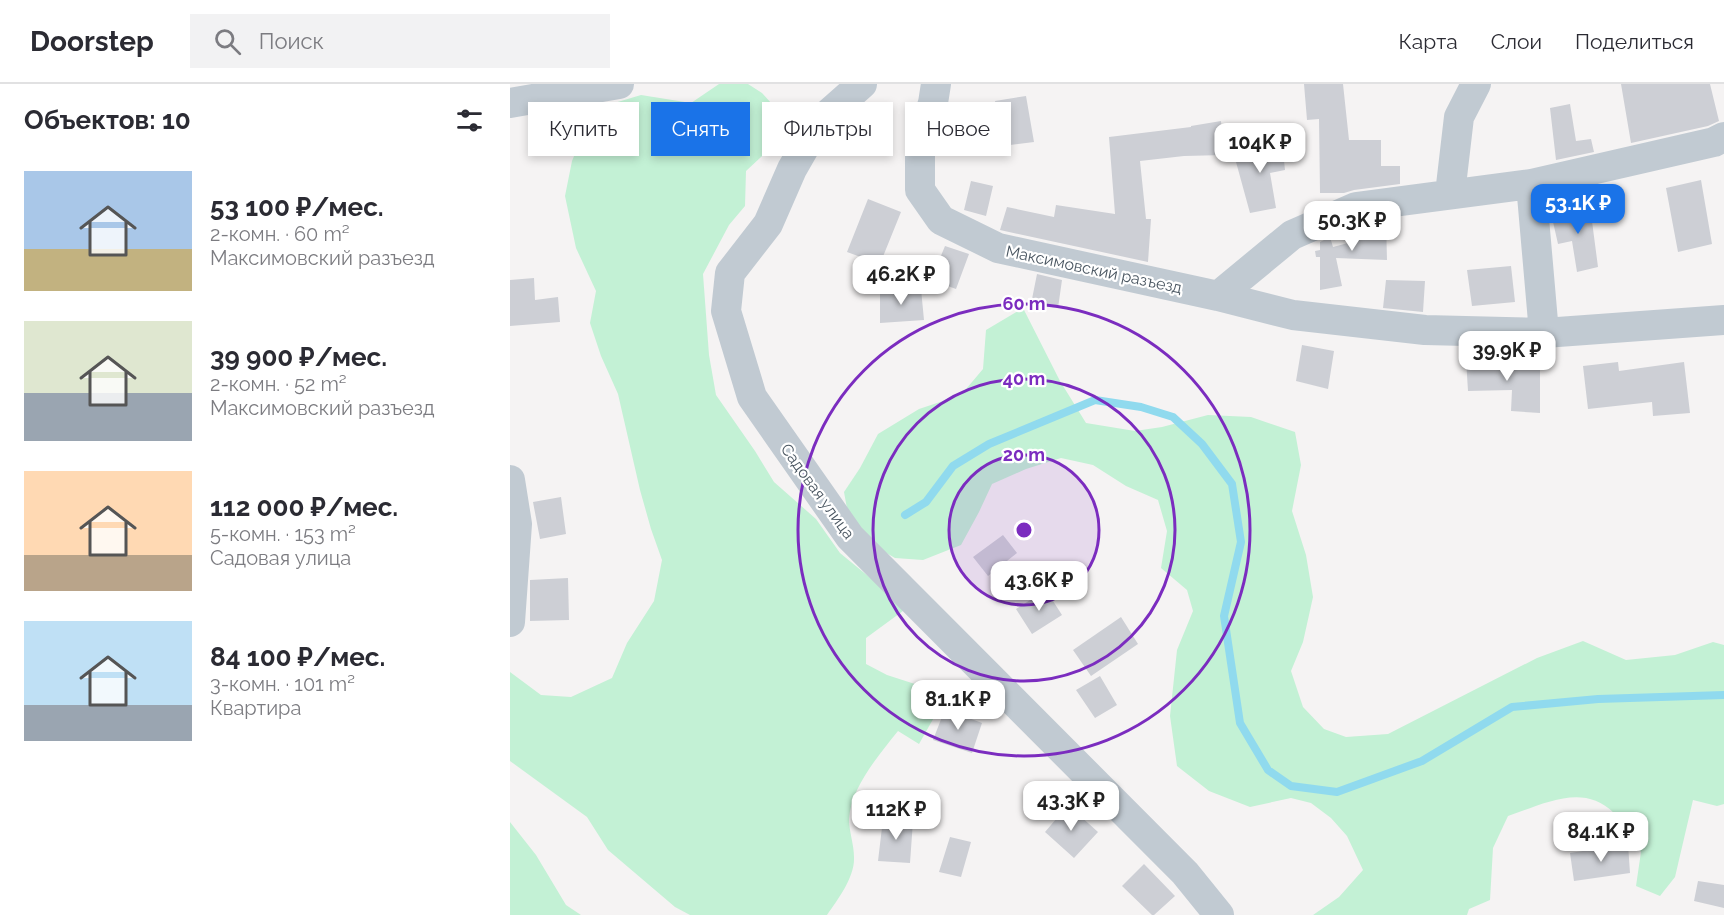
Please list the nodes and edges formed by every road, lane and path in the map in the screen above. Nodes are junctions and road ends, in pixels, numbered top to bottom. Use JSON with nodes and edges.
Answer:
{"nodes":[{"id":1,"x":619,"y":84,"type":"edge"},
{"id":2,"x":862,"y":84,"type":"edge"},
{"id":3,"x":936,"y":84,"type":"edge"},
{"id":4,"x":1476,"y":84,"type":"edge"},
{"id":5,"x":510,"y":103,"type":"edge"},
{"id":6,"x":1724,"y":137,"type":"edge"},
{"id":7,"x":1531,"y":184,"type":"junction"},
{"id":8,"x":1450,"y":194,"type":"junction"},
{"id":9,"x":1218,"y":296,"type":"junction"},
{"id":10,"x":1724,"y":320,"type":"edge"},
{"id":11,"x":1544,"y":333,"type":"junction"},
{"id":12,"x":510,"y":480,"type":"edge"},
{"id":13,"x":510,"y":622,"type":"edge"},
{"id":14,"x":1219,"y":915,"type":"edge"}],
"edges":[{"from":1,"to":5,"type":"street"},
{"from":2,"to":14,"type":"street","name":"Садовая улица"},
{"from":3,"to":9,"type":"street","name":"Максимовский разъезд"},
{"from":4,"to":8,"type":"street"},
{"from":6,"to":7,"type":"street"},
{"from":7,"to":8,"type":"street"},
{"from":7,"to":11,"type":"street"},
{"from":8,"to":9,"type":"street"},
{"from":9,"to":11,"type":"street","name":"Максимовский разъезд"},
{"from":10,"to":11,"type":"street","name":"Максимовский разъезд"},
{"from":12,"to":13,"type":"street"}]}
